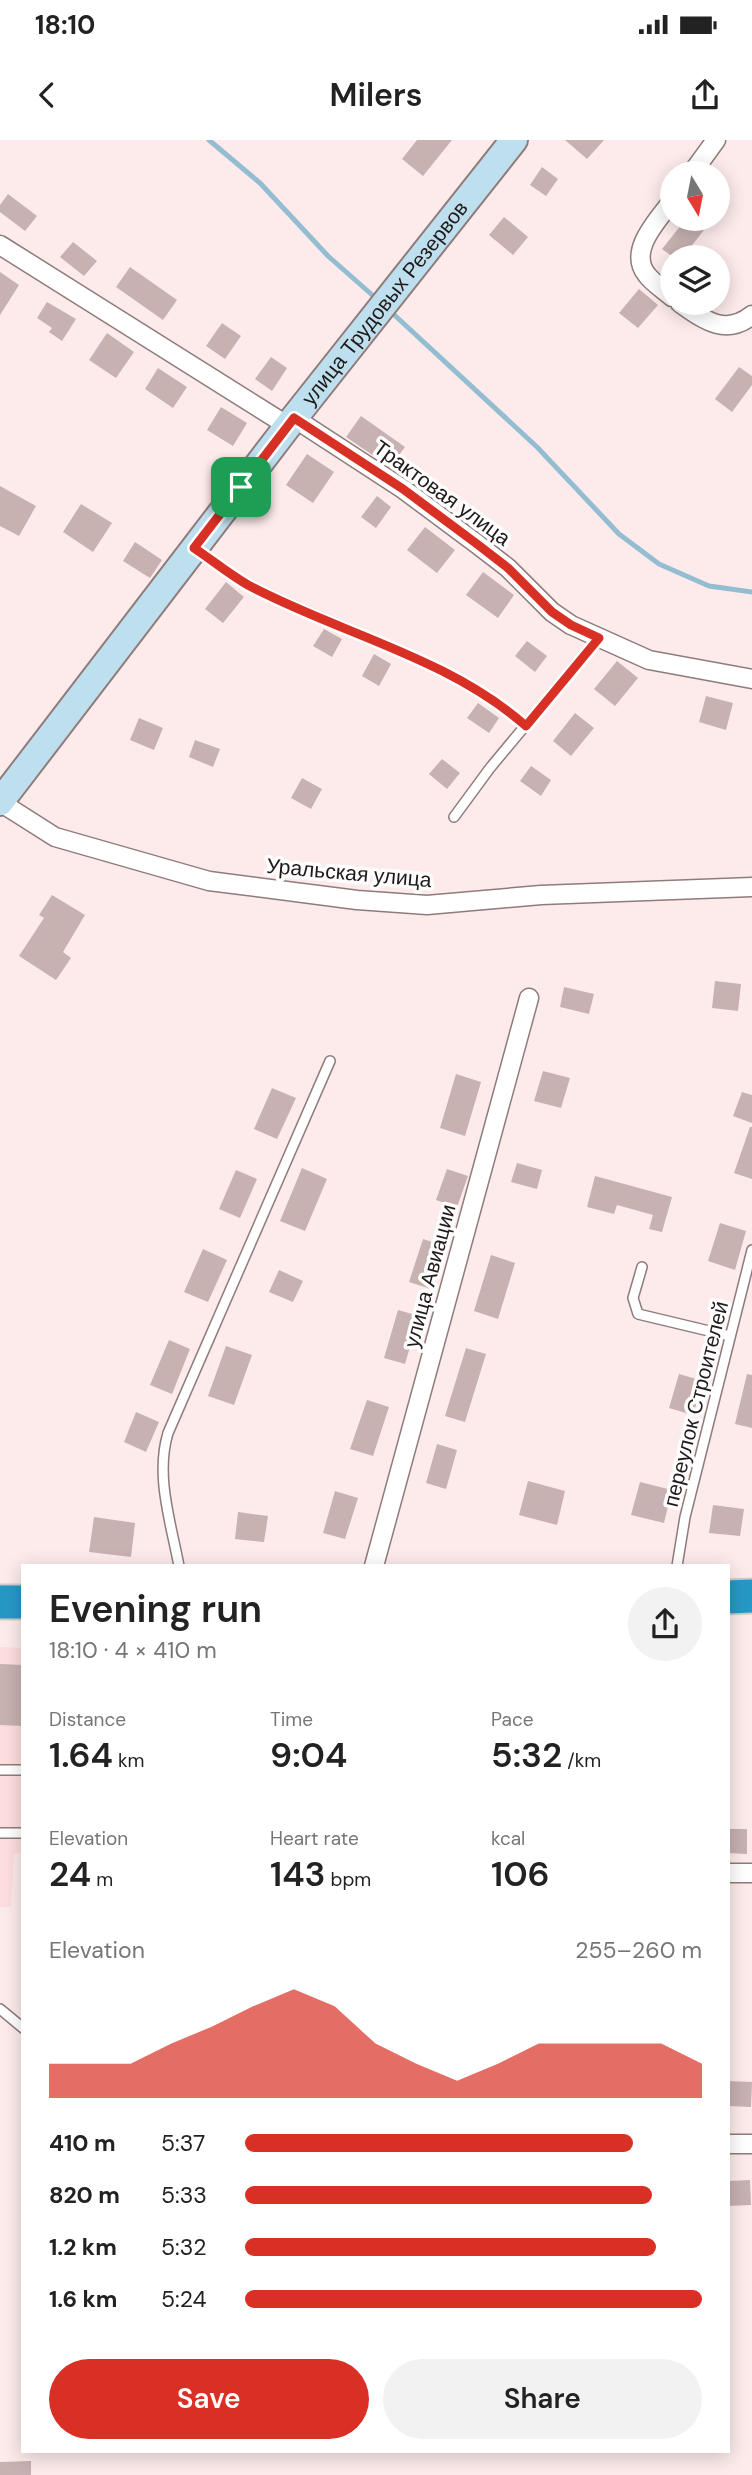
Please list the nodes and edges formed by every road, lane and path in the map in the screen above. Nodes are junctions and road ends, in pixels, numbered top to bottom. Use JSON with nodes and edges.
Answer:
{"nodes":[{"id":1,"x":514,"y":140,"type":"edge"},
{"id":2,"x":716,"y":140,"type":"edge"},
{"id":3,"x":701,"y":161,"type":"edge"},
{"id":4,"x":660,"y":218,"type":"edge"},
{"id":5,"x":0,"y":245,"type":"edge"},
{"id":6,"x":660,"y":287,"type":"edge"},
{"id":7,"x":698,"y":315,"type":"edge"},
{"id":8,"x":752,"y":315,"type":"edge"},
{"id":9,"x":291,"y":422,"type":"junction"},
{"id":10,"x":194,"y":548,"type":"junction"},
{"id":11,"x":599,"y":638,"type":"junction"},
{"id":12,"x":752,"y":679,"type":"edge"},
{"id":13,"x":526,"y":726,"type":"junction"},
{"id":14,"x":0,"y":802,"type":"edge"},
{"id":15,"x":454,"y":817,"type":"dead end"},
{"id":16,"x":752,"y":887,"type":"edge"},
{"id":17,"x":529,"y":998,"type":"dead end"},
{"id":18,"x":330,"y":1061,"type":"dead end"},
{"id":19,"x":752,"y":1250,"type":"edge"},
{"id":20,"x":642,"y":1267,"type":"dead end"},
{"id":21,"x":730,"y":1336,"type":"junction"},
{"id":22,"x":179,"y":1564,"type":"edge"},
{"id":23,"x":375,"y":1564,"type":"edge"},
{"id":24,"x":677,"y":1564,"type":"edge"},
{"id":25,"x":752,"y":1596,"type":"edge"},
{"id":26,"x":730,"y":1597,"type":"edge"},
{"id":27,"x":0,"y":1602,"type":"edge"},
{"id":28,"x":21,"y":1602,"type":"edge"},
{"id":29,"x":0,"y":1770,"type":"edge"},
{"id":30,"x":21,"y":1770,"type":"edge"},
{"id":31,"x":0,"y":1833,"type":"edge"},
{"id":32,"x":21,"y":1833,"type":"edge"},
{"id":33,"x":730,"y":1873,"type":"edge"},
{"id":34,"x":752,"y":1873,"type":"edge"},
{"id":35,"x":0,"y":2009,"type":"edge"},
{"id":36,"x":21,"y":2026,"type":"edge"},
{"id":37,"x":730,"y":2144,"type":"edge"},
{"id":38,"x":752,"y":2144,"type":"edge"}],
"edges":[{"from":1,"to":9,"type":"main road","name":"улица Трудовых Резервов"},
{"from":2,"to":3,"type":"street"},
{"from":4,"to":6,"type":"street"},
{"from":5,"to":9,"type":"street","name":"Трактовая улица"},
{"from":7,"to":8,"type":"street"},
{"from":9,"to":10,"type":"main road","name":"улица Трудовых Резервов"},
{"from":9,"to":11,"type":"street","name":"Трактовая улица"},
{"from":10,"to":13,"type":"lane"},
{"from":10,"to":14,"type":"main road","name":"улица Трудовых Резервов"},
{"from":11,"to":12,"type":"street","name":"Трактовая улица"},
{"from":11,"to":13,"type":"lane"},
{"from":13,"to":15,"type":"lane"},
{"from":14,"to":16,"type":"street","name":"Уральская улица"},
{"from":17,"to":23,"type":"street","name":"улица Авиации"},
{"from":18,"to":22,"type":"lane"},
{"from":19,"to":21,"type":"lane","name":"переулок Строителей"},
{"from":20,"to":21,"type":"lane"},
{"from":21,"to":24,"type":"lane","name":"переулок Строителей"},
{"from":25,"to":26,"type":"highway"},
{"from":27,"to":28,"type":"highway"},
{"from":29,"to":30,"type":"lane"},
{"from":31,"to":32,"type":"lane"},
{"from":33,"to":34,"type":"street"},
{"from":35,"to":36,"type":"lane"},
{"from":37,"to":38,"type":"street"}]}
